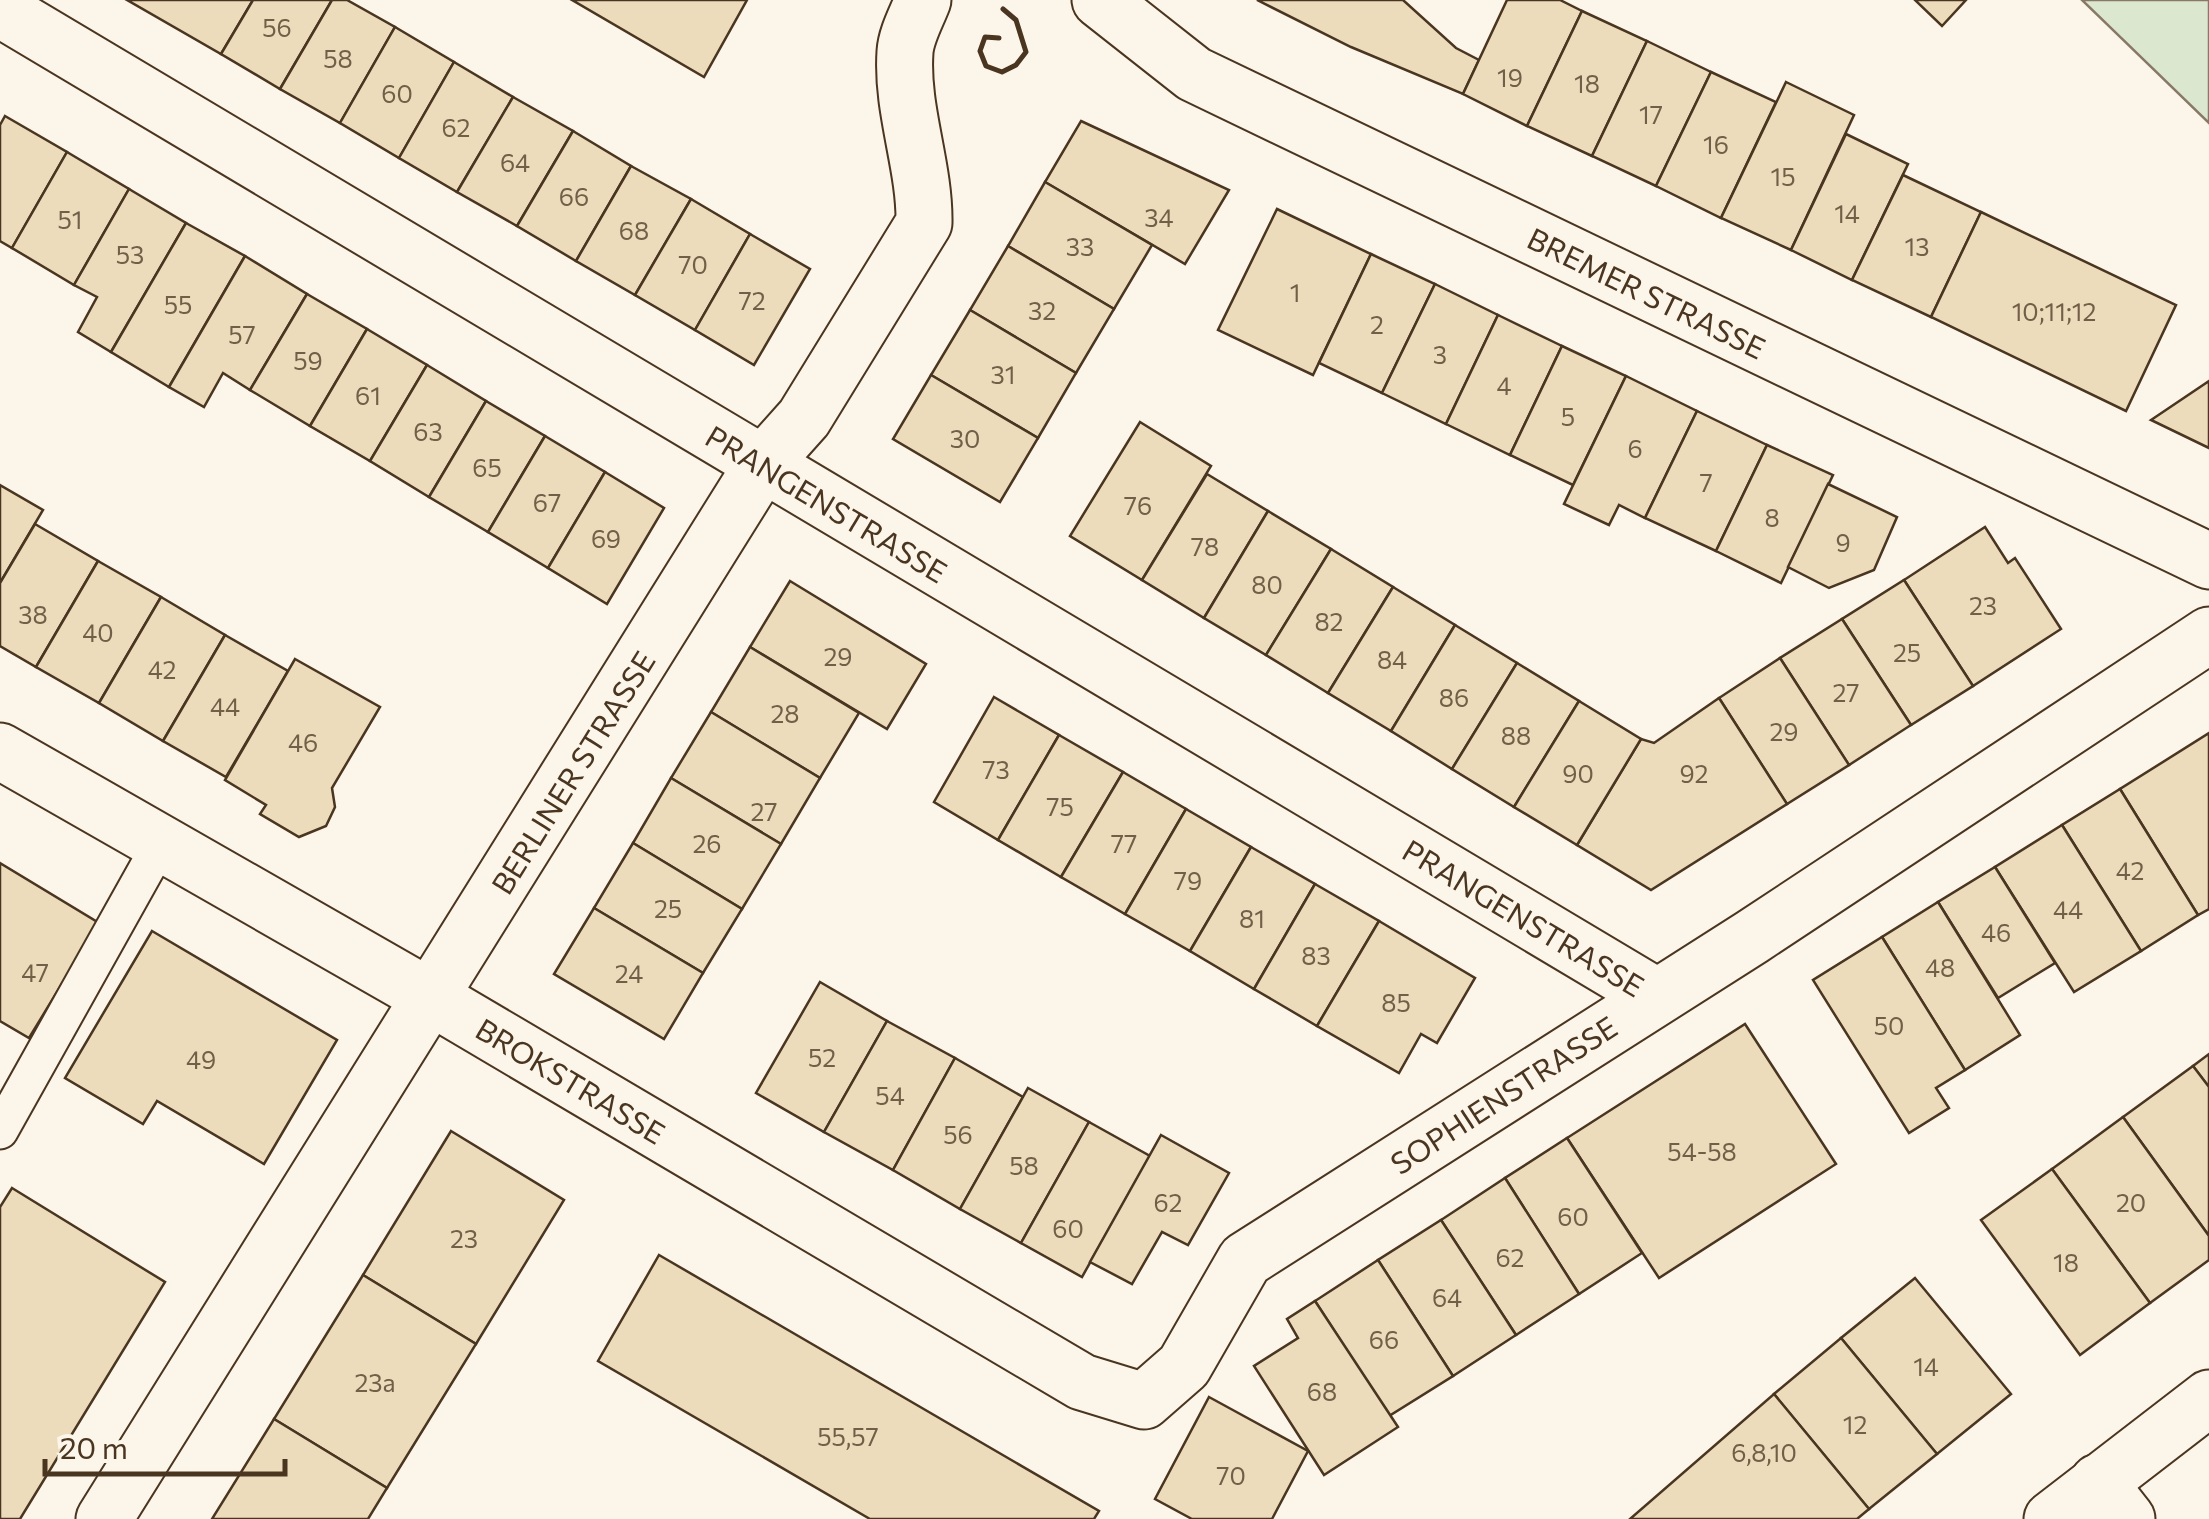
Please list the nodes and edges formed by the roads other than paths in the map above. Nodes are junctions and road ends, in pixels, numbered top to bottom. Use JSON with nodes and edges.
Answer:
{"nodes":[{"id":1,"x":923,"y":0,"type":"edge"},
{"id":2,"x":1100,"y":0,"type":"edge"},
{"id":3,"x":0,"y":9,"type":"edge"},
{"id":4,"x":762,"y":465,"type":"junction"},
{"id":5,"x":2209,"y":561,"type":"edge"},
{"id":6,"x":2209,"y":634,"type":"edge"},
{"id":7,"x":0,"y":751,"type":"edge"},
{"id":8,"x":161,"y":844,"type":"junction"},
{"id":9,"x":1656,"y":996,"type":"junction"},
{"id":10,"x":432,"y":998,"type":"junction"},
{"id":11,"x":0,"y":1131,"type":"edge"},
{"id":12,"x":2209,"y":1398,"type":"edge"},
{"id":13,"x":1144,"y":1401,"type":"joint"},
{"id":14,"x":2112,"y":1500,"type":"edge"},
{"id":15,"x":104,"y":1519,"type":"edge"},
{"id":16,"x":2052,"y":1519,"type":"edge"}],
"edges":[{"from":1,"to":4,"type":"street","name":"BERLINER STRASSE"},
{"from":2,"to":5,"type":"street","name":"BREMER STRASSE"},
{"from":3,"to":4,"type":"street","name":"PRANGENSTRASSE"},
{"from":4,"to":9,"type":"street","name":"PRANGENSTRASSE"},
{"from":4,"to":10,"type":"street","name":"BERLINER STRASSE"},
{"from":6,"to":9,"type":"street","name":"SOPHIENSTRASSE"},
{"from":7,"to":8,"type":"street","name":"BROKSTRASSE"},
{"from":8,"to":10,"type":"street","name":"BROKSTRASSE"},
{"from":8,"to":11,"type":"lane"},
{"from":9,"to":13,"type":"street","name":"SOPHIENSTRASSE"},
{"from":10,"to":13,"type":"street","name":"BROKSTRASSE"},
{"from":10,"to":15,"type":"street","name":"BERLINER STRASSE"},
{"from":12,"to":14,"type":"street"},
{"from":14,"to":16,"type":"street"}]}
